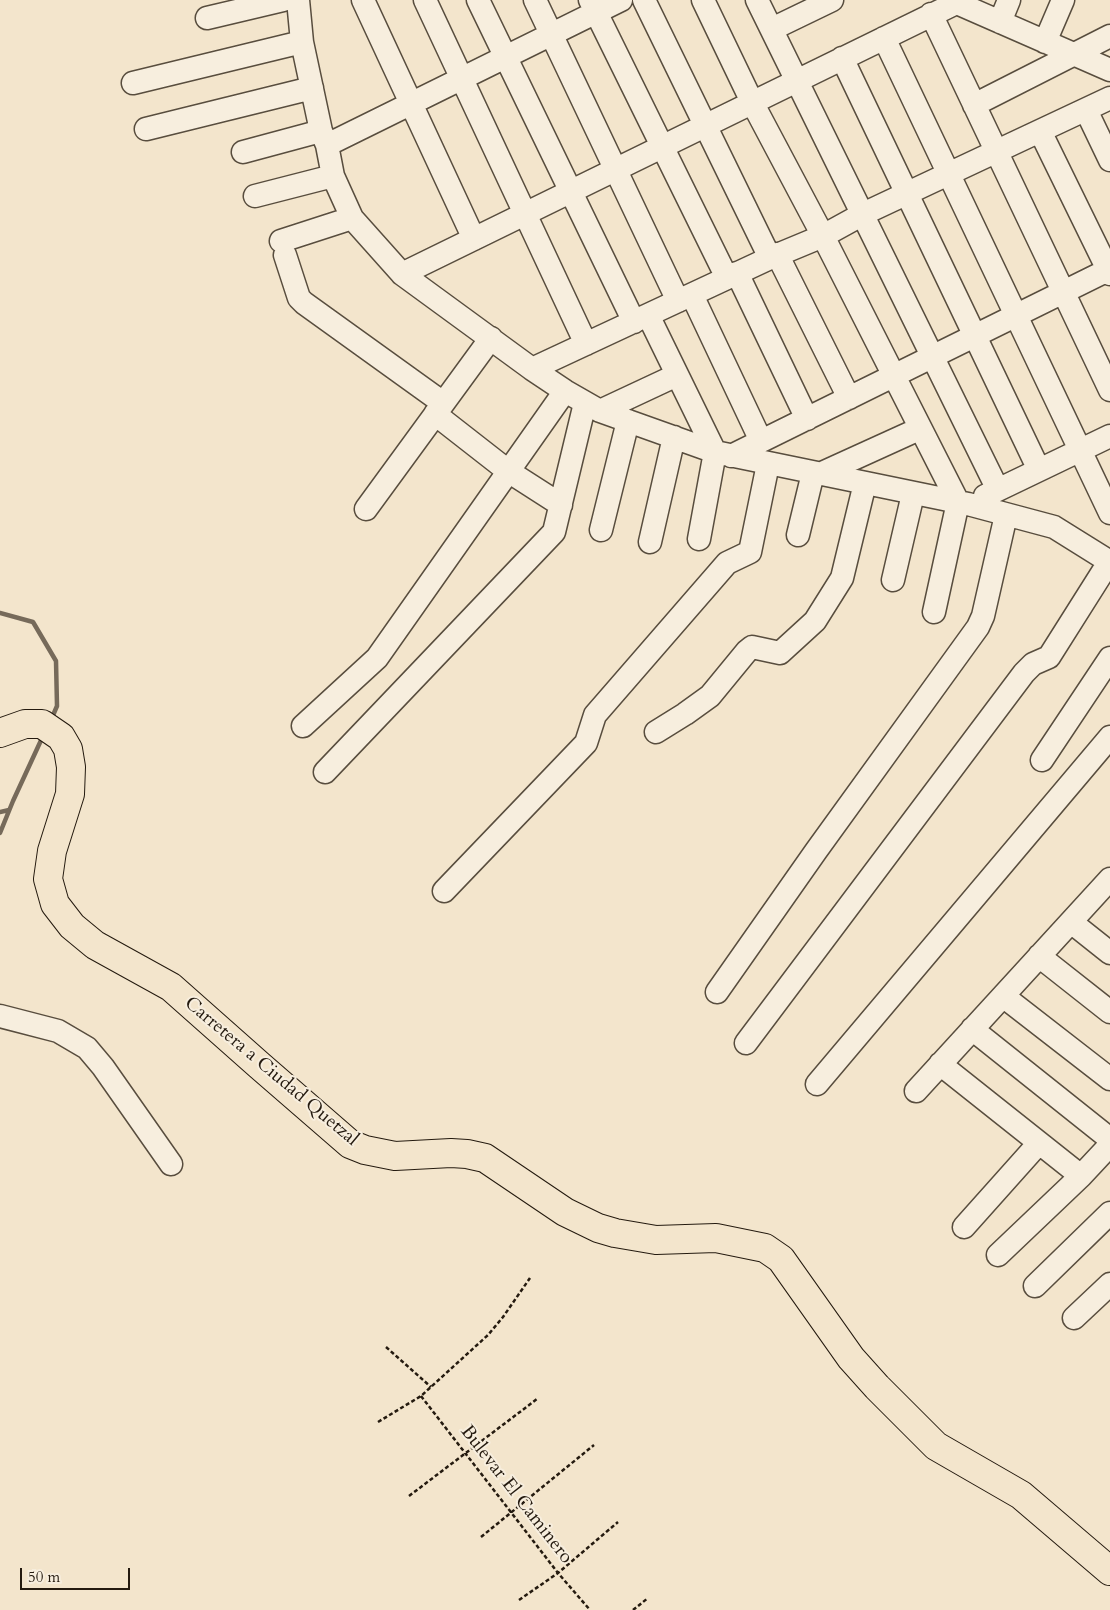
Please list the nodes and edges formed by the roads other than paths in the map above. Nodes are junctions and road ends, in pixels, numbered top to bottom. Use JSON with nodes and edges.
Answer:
{"nodes":[{"id":1,"x":283,"y":0,"type":"edge"},
{"id":2,"x":298,"y":0,"type":"edge"},
{"id":3,"x":364,"y":0,"type":"edge"},
{"id":4,"x":425,"y":0,"type":"edge"},
{"id":5,"x":478,"y":0,"type":"edge"},
{"id":6,"x":535,"y":0,"type":"edge"},
{"id":7,"x":621,"y":0,"type":"edge"},
{"id":8,"x":644,"y":0,"type":"edge"},
{"id":9,"x":703,"y":0,"type":"edge"},
{"id":10,"x":758,"y":0,"type":"edge"},
{"id":11,"x":832,"y":0,"type":"edge"},
{"id":12,"x":1009,"y":0,"type":"edge"},
{"id":13,"x":1063,"y":0,"type":"edge"},
{"id":14,"x":954,"y":1,"type":"edge"},
{"id":15,"x":593,"y":6,"type":"edge"},
{"id":16,"x":932,"y":14,"type":"junction"},
{"id":17,"x":207,"y":18,"type":"dead end"},
{"id":18,"x":1110,"y":19,"type":"edge"},
{"id":19,"x":1000,"y":22,"type":"junction"},
{"id":20,"x":772,"y":29,"type":"junction"},
{"id":21,"x":551,"y":34,"type":"junction"},
{"id":22,"x":884,"y":38,"type":"junction"},
{"id":23,"x":1106,"y":38,"type":"edge"},
{"id":24,"x":302,"y":42,"type":"junction"},
{"id":25,"x":1045,"y":42,"type":"junction"},
{"id":26,"x":1072,"y":54,"type":"junction"},
{"id":27,"x":506,"y":57,"type":"junction"},
{"id":28,"x":842,"y":58,"type":"junction"},
{"id":29,"x":1110,"y":70,"type":"edge"},
{"id":30,"x":462,"y":79,"type":"junction"},
{"id":31,"x":797,"y":80,"type":"junction"},
{"id":32,"x":133,"y":83,"type":"dead end"},
{"id":33,"x":312,"y":88,"type":"junction"},
{"id":34,"x":1110,"y":98,"type":"edge"},
{"id":35,"x":752,"y":102,"type":"junction"},
{"id":36,"x":411,"y":103,"type":"junction"},
{"id":37,"x":974,"y":104,"type":"junction"},
{"id":38,"x":1086,"y":110,"type":"junction"},
{"id":39,"x":705,"y":125,"type":"junction"},
{"id":40,"x":146,"y":129,"type":"dead end"},
{"id":41,"x":1040,"y":131,"type":"junction"},
{"id":42,"x":324,"y":138,"type":"junction"},
{"id":43,"x":662,"y":146,"type":"junction"},
{"id":44,"x":243,"y":152,"type":"dead end"},
{"id":45,"x":997,"y":152,"type":"junction"},
{"id":46,"x":1110,"y":160,"type":"edge"},
{"id":47,"x":615,"y":169,"type":"junction"},
{"id":48,"x":948,"y":174,"type":"junction"},
{"id":49,"x":333,"y":176,"type":"junction"},
{"id":50,"x":571,"y":191,"type":"junction"},
{"id":51,"x":907,"y":194,"type":"junction"},
{"id":52,"x":255,"y":196,"type":"dead end"},
{"id":53,"x":525,"y":214,"type":"junction"},
{"id":54,"x":863,"y":214,"type":"junction"},
{"id":55,"x":352,"y":218,"type":"junction"},
{"id":56,"x":823,"y":236,"type":"junction"},
{"id":57,"x":474,"y":239,"type":"junction"},
{"id":58,"x":774,"y":256,"type":"junction"},
{"id":59,"x":1109,"y":271,"type":"edge"},
{"id":60,"x":402,"y":274,"type":"junction"},
{"id":61,"x":732,"y":275,"type":"junction"},
{"id":62,"x":1064,"y":292,"type":"junction"},
{"id":63,"x":685,"y":298,"type":"junction"},
{"id":64,"x":1016,"y":316,"type":"junction"},
{"id":65,"x":641,"y":318,"type":"junction"},
{"id":66,"x":975,"y":336,"type":"junction"},
{"id":67,"x":491,"y":338,"type":"junction"},
{"id":68,"x":586,"y":344,"type":"junction"},
{"id":69,"x":933,"y":357,"type":"junction"},
{"id":70,"x":532,"y":369,"type":"junction"},
{"id":71,"x":678,"y":374,"type":"junction"},
{"id":72,"x":893,"y":376,"type":"junction"},
{"id":73,"x":1110,"y":390,"type":"edge"},
{"id":74,"x":565,"y":391,"type":"junction"},
{"id":75,"x":848,"y":398,"type":"junction"},
{"id":76,"x":592,"y":407,"type":"junction"},
{"id":77,"x":439,"y":409,"type":"junction"},
{"id":78,"x":807,"y":418,"type":"junction"},
{"id":79,"x":628,"y":421,"type":"junction"},
{"id":80,"x":919,"y":429,"type":"junction"},
{"id":81,"x":1110,"y":436,"type":"edge"},
{"id":82,"x":674,"y":437,"type":"junction"},
{"id":83,"x":761,"y":441,"type":"junction"},
{"id":84,"x":1080,"y":451,"type":"junction"},
{"id":85,"x":723,"y":454,"type":"junction"},
{"id":86,"x":768,"y":464,"type":"junction"},
{"id":87,"x":1039,"y":470,"type":"junction"},
{"id":88,"x":508,"y":471,"type":"junction"},
{"id":89,"x":817,"y":474,"type":"junction"},
{"id":90,"x":865,"y":483,"type":"junction"},
{"id":91,"x":998,"y":490,"type":"junction"},
{"id":92,"x":913,"y":494,"type":"junction"},
{"id":93,"x":963,"y":503,"type":"junction"},
{"id":94,"x":561,"y":505,"type":"junction"},
{"id":95,"x":366,"y":510,"type":"dead end"},
{"id":96,"x":1110,"y":513,"type":"edge"},
{"id":97,"x":1006,"y":515,"type":"junction"},
{"id":98,"x":601,"y":530,"type":"dead end"},
{"id":99,"x":798,"y":535,"type":"dead end"},
{"id":100,"x":699,"y":539,"type":"dead end"},
{"id":101,"x":650,"y":542,"type":"dead end"},
{"id":102,"x":1110,"y":562,"type":"edge"},
{"id":103,"x":893,"y":580,"type":"dead end"},
{"id":104,"x":934,"y":612,"type":"dead end"},
{"id":105,"x":1110,"y":658,"type":"edge"},
{"id":106,"x":303,"y":726,"type":"dead end"},
{"id":107,"x":656,"y":732,"type":"dead end"},
{"id":108,"x":0,"y":733,"type":"edge"},
{"id":109,"x":1110,"y":737,"type":"edge"},
{"id":110,"x":1042,"y":760,"type":"dead end"},
{"id":111,"x":325,"y":772,"type":"dead end"},
{"id":112,"x":1108,"y":886,"type":"edge"},
{"id":113,"x":444,"y":891,"type":"dead end"},
{"id":114,"x":1071,"y":922,"type":"junction"},
{"id":115,"x":1110,"y":953,"type":"edge"},
{"id":116,"x":1040,"y":956,"type":"junction"},
{"id":117,"x":717,"y":992,"type":"dead end"},
{"id":118,"x":1003,"y":996,"type":"junction"},
{"id":119,"x":1110,"y":1012,"type":"edge"},
{"id":120,"x":0,"y":1016,"type":"edge"},
{"id":121,"x":972,"y":1029,"type":"junction"},
{"id":122,"x":746,"y":1043,"type":"dead end"},
{"id":123,"x":940,"y":1064,"type":"junction"},
{"id":124,"x":1110,"y":1079,"type":"edge"},
{"id":125,"x":817,"y":1084,"type":"dead end"},
{"id":126,"x":916,"y":1091,"type":"dead end"},
{"id":127,"x":1110,"y":1139,"type":"edge"},
{"id":128,"x":1039,"y":1143,"type":"junction"},
{"id":129,"x":1110,"y":1145,"type":"edge"},
{"id":130,"x":171,"y":1164,"type":"dead end"},
{"id":131,"x":1081,"y":1176,"type":"junction"},
{"id":132,"x":1110,"y":1213,"type":"edge"},
{"id":133,"x":964,"y":1227,"type":"dead end"},
{"id":134,"x":998,"y":1254,"type":"dead end"},
{"id":135,"x":1110,"y":1284,"type":"edge"},
{"id":136,"x":1035,"y":1286,"type":"dead end"},
{"id":137,"x":1074,"y":1318,"type":"dead end"},
{"id":138,"x":1110,"y":1571,"type":"edge"}],
"edges":[{"from":1,"to":17,"type":"street"},
{"from":2,"to":24,"type":"street"},
{"from":3,"to":36,"type":"street"},
{"from":4,"to":30,"type":"street"},
{"from":5,"to":27,"type":"street"},
{"from":6,"to":21,"type":"street"},
{"from":7,"to":15,"type":"street"},
{"from":8,"to":39,"type":"street"},
{"from":9,"to":35,"type":"street"},
{"from":10,"to":20,"type":"street"},
{"from":11,"to":20,"type":"street"},
{"from":12,"to":19,"type":"street"},
{"from":13,"to":25,"type":"street"},
{"from":14,"to":16,"type":"street"},
{"from":14,"to":19,"type":"street"},
{"from":15,"to":21,"type":"street"},
{"from":15,"to":43,"type":"street"},
{"from":16,"to":22,"type":"street"},
{"from":16,"to":37,"type":"street"},
{"from":18,"to":23,"type":"street"},
{"from":19,"to":25,"type":"street"},
{"from":20,"to":31,"type":"street"},
{"from":21,"to":27,"type":"street"},
{"from":21,"to":47,"type":"street"},
{"from":22,"to":28,"type":"street"},
{"from":22,"to":48,"type":"street"},
{"from":23,"to":26,"type":"street"},
{"from":24,"to":32,"type":"street"},
{"from":24,"to":33,"type":"street"},
{"from":25,"to":26,"type":"street"},
{"from":26,"to":29,"type":"street"},
{"from":26,"to":37,"type":"street"},
{"from":27,"to":30,"type":"street"},
{"from":27,"to":50,"type":"street"},
{"from":28,"to":31,"type":"street"},
{"from":28,"to":51,"type":"street"},
{"from":30,"to":36,"type":"street"},
{"from":30,"to":53,"type":"street"},
{"from":31,"to":35,"type":"street"},
{"from":31,"to":54,"type":"street"},
{"from":33,"to":40,"type":"street"},
{"from":33,"to":42,"type":"street"},
{"from":34,"to":38,"type":"street"},
{"from":35,"to":39,"type":"street"},
{"from":35,"to":56,"type":"street"},
{"from":36,"to":42,"type":"street"},
{"from":36,"to":57,"type":"street"},
{"from":37,"to":45,"type":"street"},
{"from":38,"to":41,"type":"street"},
{"from":38,"to":46,"type":"street"},
{"from":39,"to":43,"type":"street"},
{"from":39,"to":58,"type":"street"},
{"from":41,"to":45,"type":"street"},
{"from":41,"to":59,"type":"street"},
{"from":42,"to":44,"type":"street"},
{"from":42,"to":49,"type":"street"},
{"from":43,"to":47,"type":"street"},
{"from":43,"to":61,"type":"street"},
{"from":45,"to":48,"type":"street"},
{"from":45,"to":62,"type":"street"},
{"from":47,"to":50,"type":"street"},
{"from":47,"to":63,"type":"street"},
{"from":48,"to":51,"type":"street"},
{"from":48,"to":64,"type":"street"},
{"from":49,"to":52,"type":"street"},
{"from":49,"to":55,"type":"street"},
{"from":50,"to":53,"type":"street"},
{"from":50,"to":65,"type":"street"},
{"from":51,"to":54,"type":"street"},
{"from":51,"to":66,"type":"street"},
{"from":53,"to":57,"type":"street"},
{"from":53,"to":68,"type":"street"},
{"from":54,"to":56,"type":"street"},
{"from":54,"to":69,"type":"street"},
{"from":55,"to":60,"type":"street"},
{"from":55,"to":77,"type":"street"},
{"from":56,"to":58,"type":"street"},
{"from":56,"to":72,"type":"street"},
{"from":57,"to":60,"type":"street"},
{"from":58,"to":61,"type":"street"},
{"from":58,"to":75,"type":"street"},
{"from":59,"to":62,"type":"street"},
{"from":60,"to":67,"type":"street"},
{"from":61,"to":63,"type":"street"},
{"from":61,"to":78,"type":"street"},
{"from":62,"to":64,"type":"street"},
{"from":62,"to":73,"type":"street"},
{"from":63,"to":65,"type":"street"},
{"from":63,"to":83,"type":"street"},
{"from":64,"to":66,"type":"street"},
{"from":64,"to":84,"type":"street"},
{"from":65,"to":68,"type":"street"},
{"from":65,"to":71,"type":"street"},
{"from":66,"to":69,"type":"street"},
{"from":66,"to":87,"type":"street"},
{"from":67,"to":70,"type":"street"},
{"from":67,"to":77,"type":"street"},
{"from":68,"to":70,"type":"street"},
{"from":69,"to":72,"type":"street"},
{"from":69,"to":91,"type":"street"},
{"from":70,"to":74,"type":"street"},
{"from":71,"to":76,"type":"street"},
{"from":71,"to":85,"type":"street"},
{"from":72,"to":75,"type":"street"},
{"from":72,"to":80,"type":"street"},
{"from":74,"to":76,"type":"street"},
{"from":74,"to":88,"type":"street"},
{"from":75,"to":78,"type":"street"},
{"from":76,"to":79,"type":"street"},
{"from":76,"to":94,"type":"street"},
{"from":77,"to":88,"type":"street"},
{"from":77,"to":95,"type":"street"},
{"from":78,"to":83,"type":"street"},
{"from":79,"to":82,"type":"street"},
{"from":79,"to":98,"type":"street"},
{"from":80,"to":89,"type":"street"},
{"from":80,"to":93,"type":"street"},
{"from":81,"to":84,"type":"street"},
{"from":82,"to":85,"type":"street"},
{"from":82,"to":101,"type":"street"},
{"from":83,"to":85,"type":"street"},
{"from":84,"to":87,"type":"street"},
{"from":84,"to":96,"type":"street"},
{"from":85,"to":86,"type":"street"},
{"from":85,"to":100,"type":"street"},
{"from":86,"to":89,"type":"street"},
{"from":86,"to":113,"type":"street"},
{"from":87,"to":91,"type":"street"},
{"from":88,"to":94,"type":"street"},
{"from":88,"to":106,"type":"street"},
{"from":89,"to":90,"type":"street"},
{"from":89,"to":99,"type":"street"},
{"from":90,"to":92,"type":"street"},
{"from":90,"to":107,"type":"street"},
{"from":91,"to":93,"type":"street"},
{"from":92,"to":93,"type":"street"},
{"from":92,"to":103,"type":"street"},
{"from":93,"to":97,"type":"street"},
{"from":93,"to":104,"type":"street"},
{"from":94,"to":111,"type":"street"},
{"from":97,"to":102,"type":"street"},
{"from":97,"to":117,"type":"street"},
{"from":102,"to":122,"type":"street"},
{"from":105,"to":110,"type":"street"},
{"from":108,"to":138,"type":"main road","name":"Carretera a Ciudad Quetzal"},
{"from":109,"to":125,"type":"street"},
{"from":112,"to":114,"type":"street"},
{"from":114,"to":115,"type":"street"},
{"from":114,"to":116,"type":"street"},
{"from":116,"to":118,"type":"street"},
{"from":116,"to":119,"type":"street"},
{"from":118,"to":121,"type":"street"},
{"from":118,"to":124,"type":"street"},
{"from":120,"to":130,"type":"street"},
{"from":121,"to":123,"type":"street"},
{"from":121,"to":127,"type":"street"},
{"from":123,"to":126,"type":"street"},
{"from":123,"to":128,"type":"street"},
{"from":128,"to":131,"type":"street"},
{"from":128,"to":133,"type":"street"},
{"from":129,"to":131,"type":"street"},
{"from":131,"to":134,"type":"street"},
{"from":132,"to":136,"type":"street"},
{"from":135,"to":137,"type":"street"}]}
